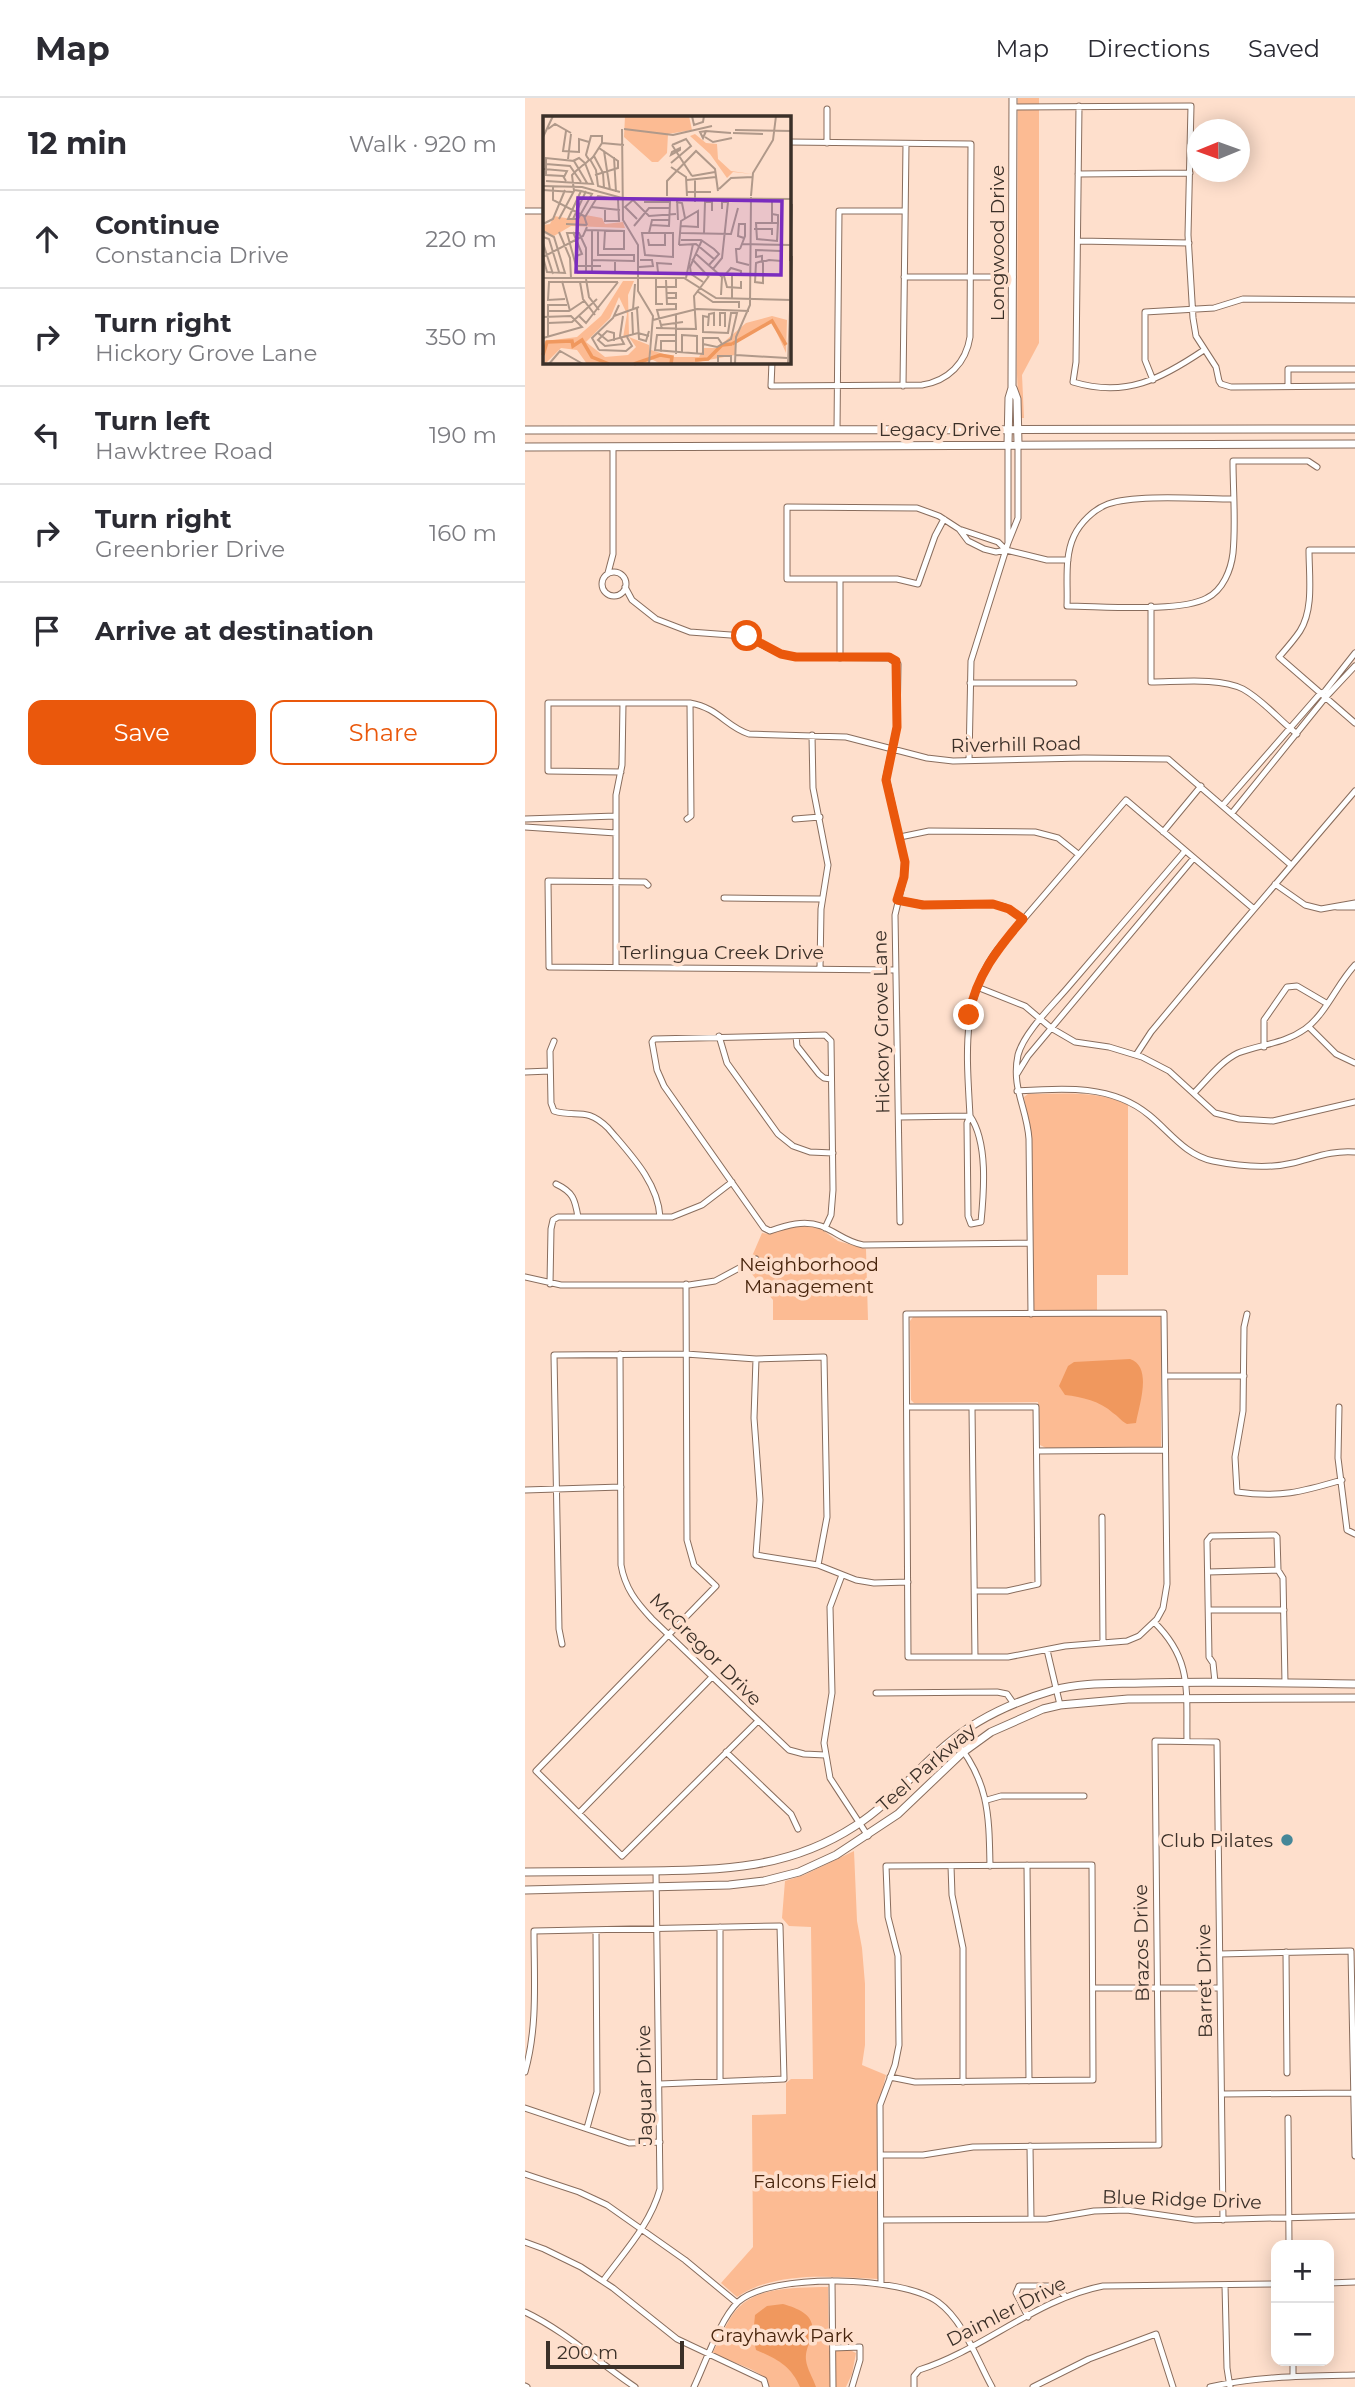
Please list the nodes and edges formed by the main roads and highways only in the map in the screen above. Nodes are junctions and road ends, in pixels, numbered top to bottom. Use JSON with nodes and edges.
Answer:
{"nodes":[{"id":1,"x":1013,"y":98,"type":"edge"},
{"id":2,"x":1012,"y":388,"type":"junction"},
{"id":3,"x":1008,"y":429,"type":"junction"},
{"id":4,"x":1017,"y":429,"type":"junction"},
{"id":5,"x":1355,"y":429,"type":"edge"},
{"id":6,"x":525,"y":430,"type":"edge"},
{"id":7,"x":613,"y":430,"type":"junction"},
{"id":8,"x":837,"y":430,"type":"junction"},
{"id":9,"x":725,"y":431,"type":"junction"},
{"id":10,"x":1008,"y":444,"type":"junction"},
{"id":11,"x":1018,"y":444,"type":"junction"},
{"id":12,"x":1355,"y":444,"type":"edge"},
{"id":13,"x":725,"y":445,"type":"junction"},
{"id":14,"x":837,"y":445,"type":"junction"},
{"id":15,"x":525,"y":447,"type":"edge"},
{"id":16,"x":613,"y":447,"type":"junction"},
{"id":17,"x":1285,"y":1683,"type":"junction"},
{"id":18,"x":1355,"y":1684,"type":"edge"},
{"id":19,"x":1355,"y":1698,"type":"edge"},
{"id":20,"x":1284,"y":1699,"type":"junction"},
{"id":21,"x":525,"y":1872,"type":"edge"},
{"id":22,"x":525,"y":1890,"type":"edge"}],
"edges":[{"from":1,"to":2,"type":"main road","name":"Longwood Drive"},
{"from":2,"to":3,"type":"main road","name":"Longwood Drive"},
{"from":2,"to":4,"type":"main road","name":"Longwood Drive"},
{"from":3,"to":4,"type":"main road","name":"Legacy Drive"},
{"from":3,"to":8,"type":"main road","name":"Legacy Drive"},
{"from":3,"to":10,"type":"main road","name":"Longwood Drive"},
{"from":4,"to":5,"type":"main road","name":"Legacy Drive"},
{"from":4,"to":11,"type":"main road","name":"Longwood Drive"},
{"from":6,"to":7,"type":"main road","name":"Legacy Drive"},
{"from":7,"to":9,"type":"main road","name":"Legacy Drive"},
{"from":7,"to":16,"type":"main road"},
{"from":8,"to":9,"type":"main road","name":"Legacy Drive"},
{"from":8,"to":14,"type":"main road"},
{"from":9,"to":13,"type":"main road"},
{"from":10,"to":11,"type":"main road","name":"Legacy Drive"},
{"from":10,"to":14,"type":"main road","name":"Legacy Drive"},
{"from":11,"to":12,"type":"main road","name":"Legacy Drive"},
{"from":13,"to":14,"type":"main road","name":"Legacy Drive"},
{"from":13,"to":16,"type":"main road","name":"Legacy Drive"},
{"from":15,"to":16,"type":"main road","name":"Legacy Drive"},
{"from":17,"to":18,"type":"main road","name":"Teel Parkway"},
{"from":17,"to":20,"type":"main road"},
{"from":17,"to":21,"type":"main road","name":"Teel Parkway"},
{"from":19,"to":20,"type":"main road","name":"Teel Parkway"},
{"from":20,"to":22,"type":"main road","name":"Teel Parkway"}]}
